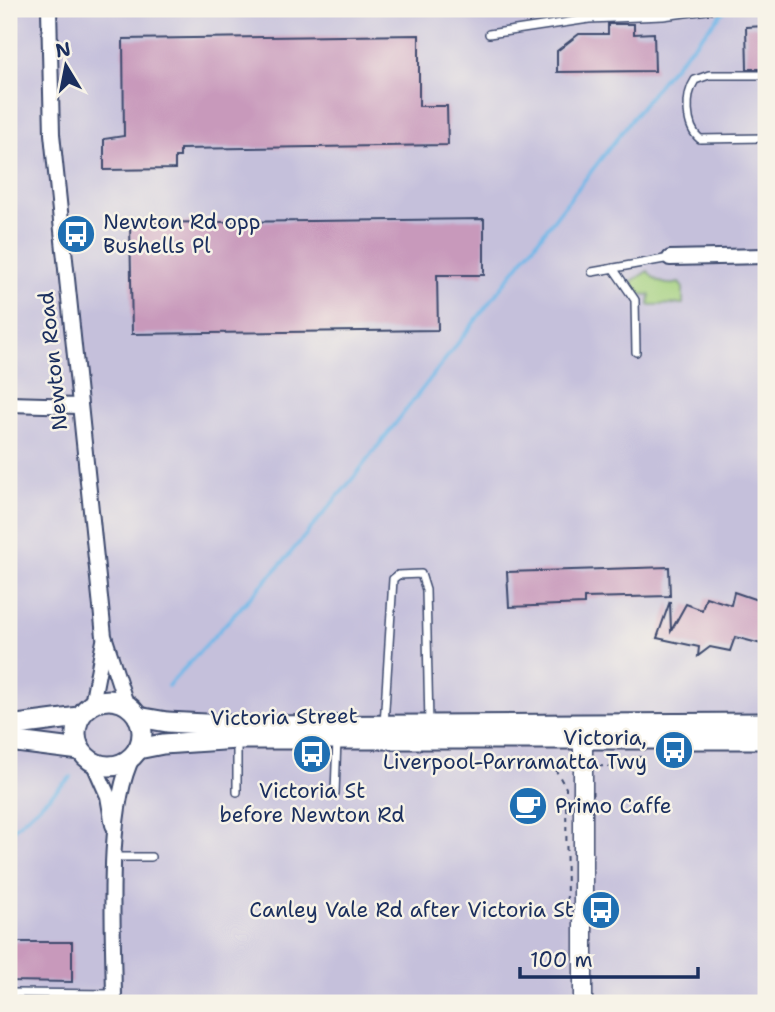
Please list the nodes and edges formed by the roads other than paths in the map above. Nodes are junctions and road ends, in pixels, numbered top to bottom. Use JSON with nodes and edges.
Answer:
{"nodes":[{"id":1,"x":48,"y":9,"type":"edge"},
{"id":2,"x":715,"y":9,"type":"edge"},
{"id":3,"x":489,"y":34,"type":"dead end"},
{"id":4,"x":766,"y":75,"type":"edge"},
{"id":5,"x":766,"y":138,"type":"edge"},
{"id":6,"x":766,"y":256,"type":"edge"},
{"id":7,"x":670,"y":258,"type":"joint"},
{"id":8,"x":613,"y":268,"type":"junction"},
{"id":9,"x":592,"y":272,"type":"dead end"},
{"id":10,"x":636,"y":352,"type":"dead end"},
{"id":11,"x":9,"y":404,"type":"edge"},
{"id":12,"x":79,"y":406,"type":"junction"},
{"id":13,"x":104,"y":636,"type":"junction"},
{"id":14,"x":86,"y":710,"type":"junction"},
{"id":15,"x":132,"y":711,"type":"junction"},
{"id":16,"x":766,"y":723,"type":"edge"},
{"id":17,"x":429,"y":724,"type":"junction"},
{"id":18,"x":384,"y":725,"type":"junction"},
{"id":19,"x":9,"y":726,"type":"edge"},
{"id":20,"x":583,"y":731,"type":"junction"},
{"id":21,"x":337,"y":738,"type":"junction"},
{"id":22,"x":766,"y":739,"type":"edge"},
{"id":23,"x":237,"y":740,"type":"junction"},
{"id":24,"x":9,"y":741,"type":"edge"},
{"id":25,"x":136,"y":752,"type":"junction"},
{"id":26,"x":86,"y":756,"type":"junction"},
{"id":27,"x":237,"y":792,"type":"dead end"},
{"id":28,"x":335,"y":793,"type":"dead end"},
{"id":29,"x":114,"y":833,"type":"junction"},
{"id":30,"x":114,"y":857,"type":"junction"},
{"id":31,"x":151,"y":857,"type":"dead end"},
{"id":32,"x":9,"y":993,"type":"edge"},
{"id":33,"x":114,"y":999,"type":"edge"},
{"id":34,"x":583,"y":1003,"type":"edge"}],
"edges":[{"from":1,"to":12,"type":"street","name":"Newton Road"},
{"from":2,"to":3,"type":"lane"},
{"from":4,"to":5,"type":"lane"},
{"from":6,"to":7,"type":"street"},
{"from":7,"to":8,"type":"lane"},
{"from":8,"to":9,"type":"lane"},
{"from":8,"to":10,"type":"lane"},
{"from":11,"to":12,"type":"street"},
{"from":12,"to":13,"type":"street","name":"Newton Road"},
{"from":13,"to":14,"type":"street"},
{"from":13,"to":15,"type":"street","name":"Newton Road"},
{"from":14,"to":15,"type":"main road"},
{"from":14,"to":19,"type":"main road"},
{"from":14,"to":26,"type":"main road"},
{"from":15,"to":18,"type":"main road","name":"Victoria Street"},
{"from":15,"to":25,"type":"main road"},
{"from":16,"to":20,"type":"main road","name":"Victoria Street"},
{"from":17,"to":18,"type":"main road","name":"Victoria Street"},
{"from":17,"to":18,"type":"lane"},
{"from":17,"to":20,"type":"main road","name":"Victoria Street"},
{"from":20,"to":21,"type":"main road","name":"Victoria Street"},
{"from":20,"to":22,"type":"main road","name":"Victoria Street"},
{"from":20,"to":34,"type":"street"},
{"from":21,"to":23,"type":"main road","name":"Victoria Street"},
{"from":21,"to":28,"type":"lane"},
{"from":23,"to":25,"type":"main road","name":"Victoria Street"},
{"from":23,"to":27,"type":"lane"},
{"from":24,"to":26,"type":"main road"},
{"from":25,"to":26,"type":"main road"},
{"from":25,"to":29,"type":"street"},
{"from":26,"to":29,"type":"street"},
{"from":29,"to":30,"type":"street"},
{"from":30,"to":31,"type":"lane"},
{"from":30,"to":33,"type":"street"},
{"from":32,"to":33,"type":"lane"}]}
